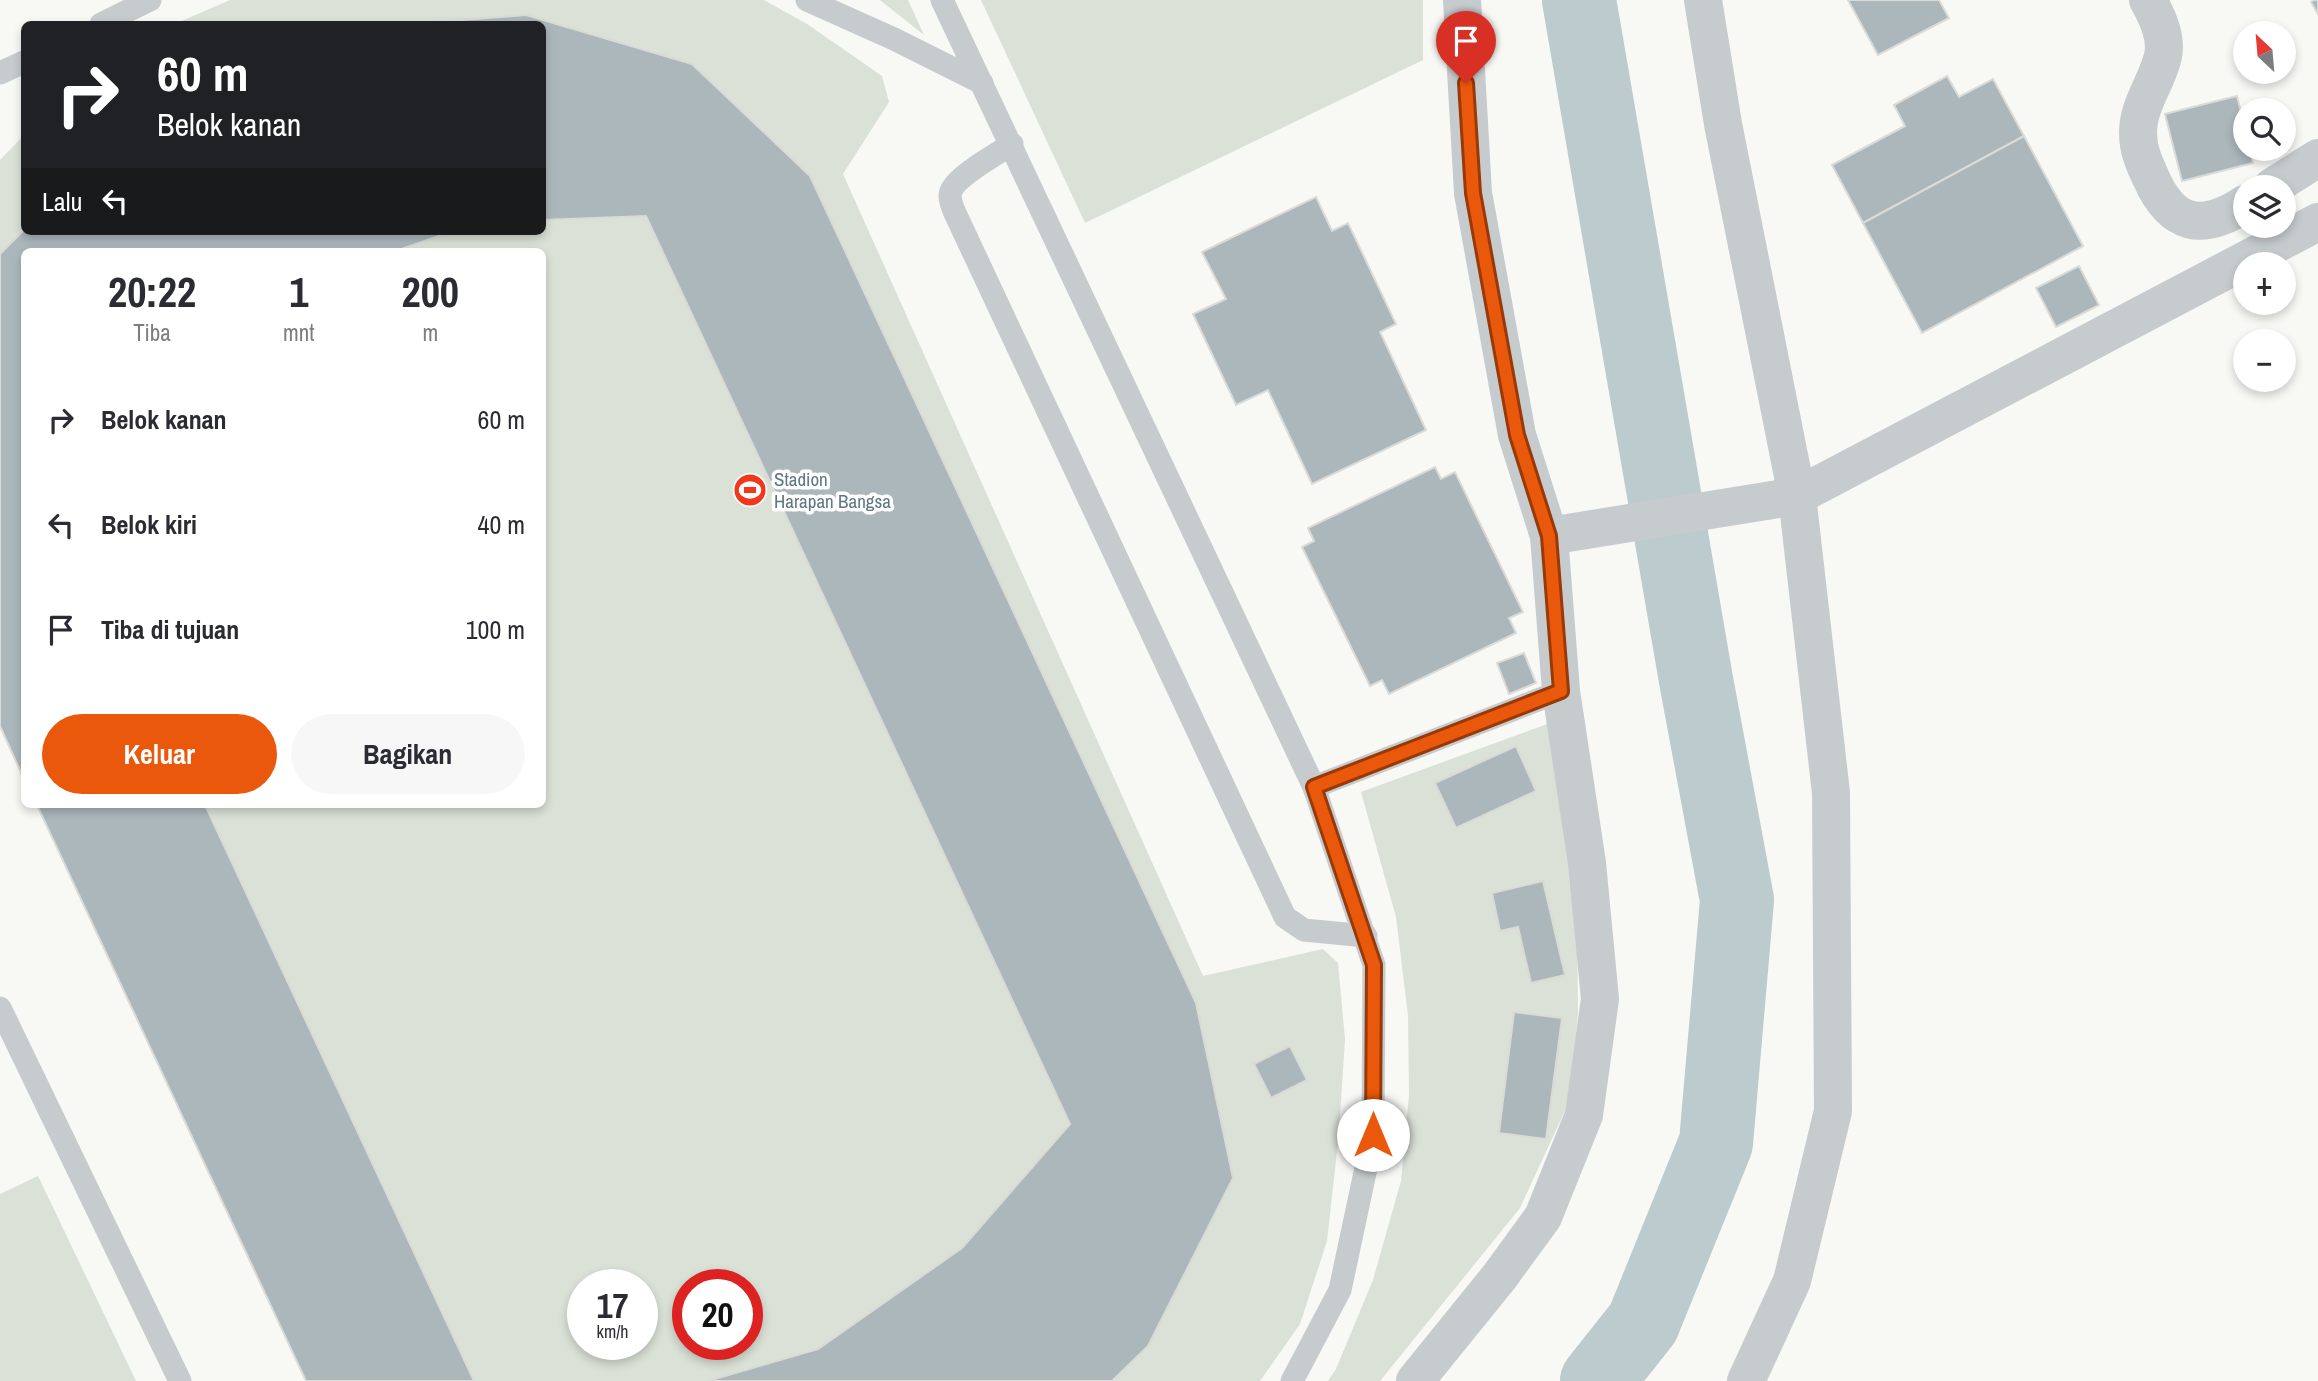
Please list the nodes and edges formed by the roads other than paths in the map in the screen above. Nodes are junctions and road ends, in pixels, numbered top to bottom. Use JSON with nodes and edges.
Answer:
{"nodes":[{"id":1,"x":150,"y":0,"type":"edge"},
{"id":2,"x":807,"y":0,"type":"edge"},
{"id":3,"x":942,"y":0,"type":"edge"},
{"id":4,"x":1462,"y":0,"type":"edge"},
{"id":5,"x":1703,"y":0,"type":"edge"},
{"id":6,"x":2148,"y":0,"type":"edge"},
{"id":7,"x":107,"y":21,"type":"edge"},
{"id":8,"x":982,"y":83,"type":"junction"},
{"id":9,"x":1012,"y":144,"type":"junction"},
{"id":10,"x":2318,"y":158,"type":"edge"},
{"id":11,"x":2291,"y":175,"type":"edge"},
{"id":12,"x":2233,"y":211,"type":"edge"},
{"id":13,"x":2318,"y":222,"type":"edge"},
{"id":14,"x":1797,"y":496,"type":"junction"},
{"id":15,"x":1549,"y":536,"type":"junction"},
{"id":16,"x":1561,"y":691,"type":"junction"},
{"id":17,"x":1314,"y":787,"type":"junction"},
{"id":18,"x":1366,"y":936,"type":"junction"},
{"id":19,"x":0,"y":1008,"type":"edge"},
{"id":20,"x":180,"y":1381,"type":"edge"},
{"id":21,"x":1292,"y":1381,"type":"edge"},
{"id":22,"x":1415,"y":1381,"type":"edge"},
{"id":23,"x":1746,"y":1381,"type":"edge"}],
"edges":[{"from":1,"to":7,"type":"lane"},
{"from":2,"to":8,"type":"lane"},
{"from":3,"to":8,"type":"lane"},
{"from":4,"to":15,"type":"street"},
{"from":5,"to":14,"type":"street"},
{"from":6,"to":12,"type":"street"},
{"from":8,"to":9,"type":"lane"},
{"from":9,"to":17,"type":"lane"},
{"from":9,"to":18,"type":"lane"},
{"from":10,"to":11,"type":"street"},
{"from":13,"to":14,"type":"street"},
{"from":14,"to":15,"type":"street"},
{"from":14,"to":23,"type":"street"},
{"from":15,"to":16,"type":"street"},
{"from":16,"to":17,"type":"lane"},
{"from":16,"to":22,"type":"street"},
{"from":17,"to":18,"type":"lane"},
{"from":18,"to":21,"type":"lane"},
{"from":19,"to":20,"type":"lane"}]}
